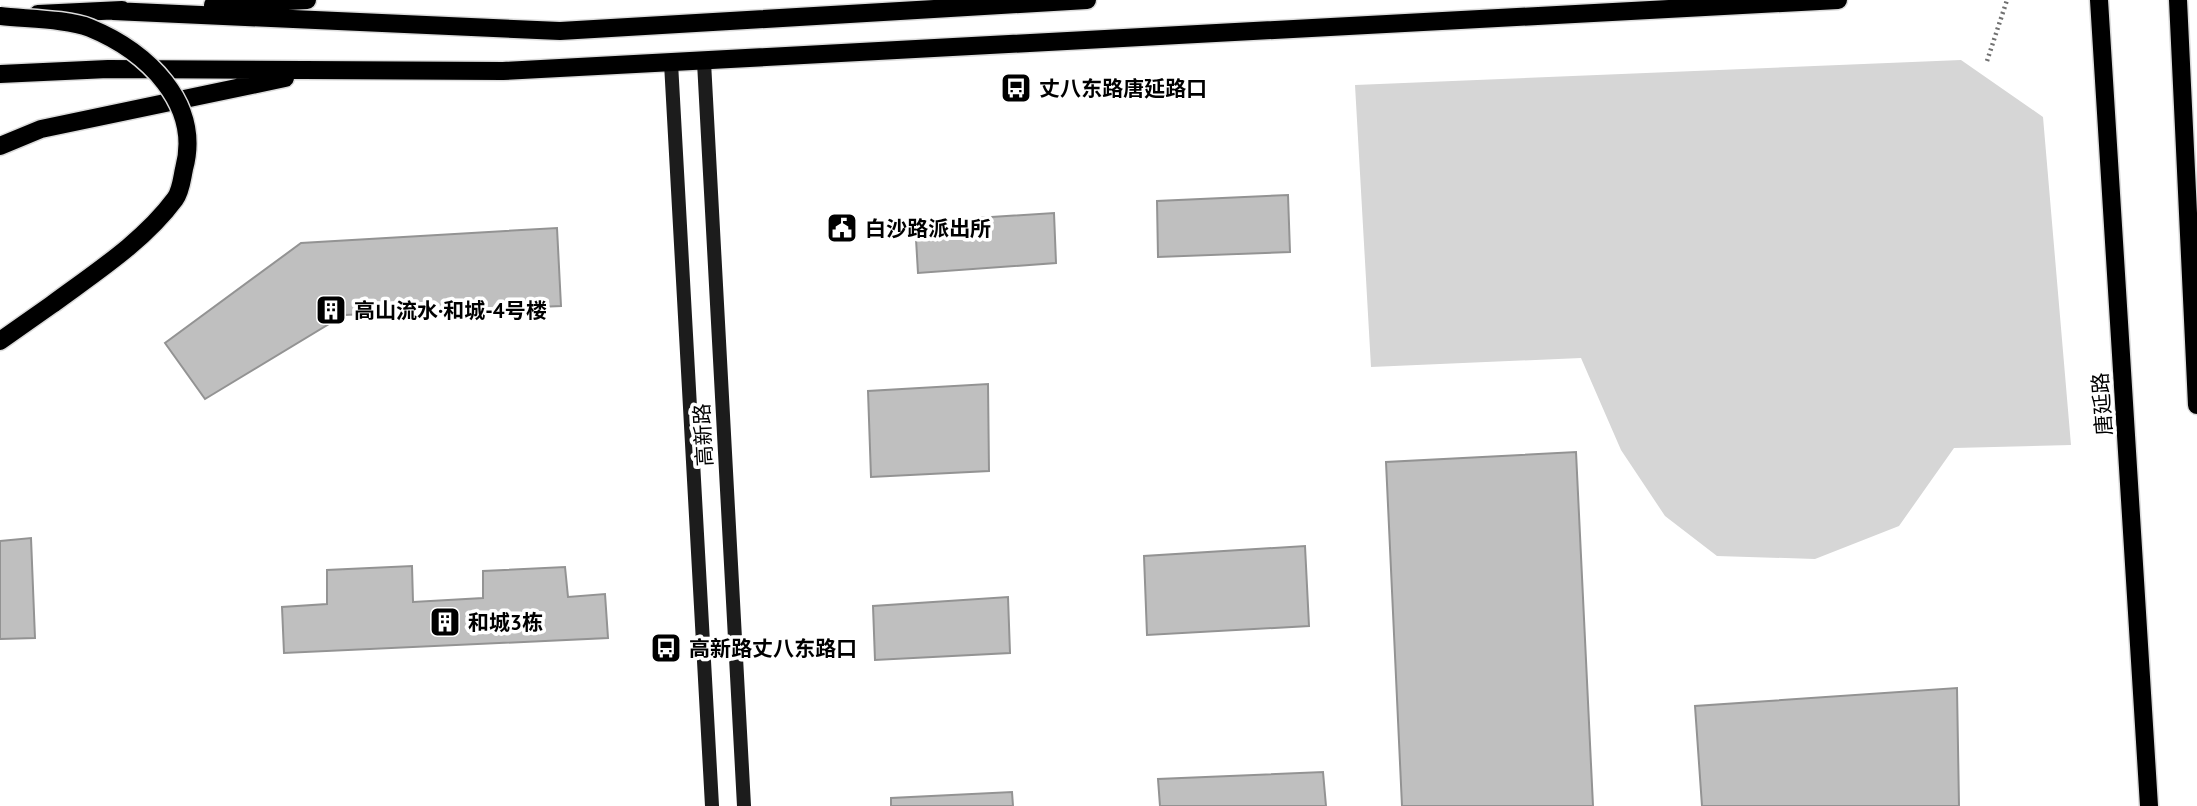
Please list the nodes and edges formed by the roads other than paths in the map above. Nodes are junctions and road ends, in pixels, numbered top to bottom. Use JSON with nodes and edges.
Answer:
{"nodes":[{"id":1,"x":307,"y":0,"type":"edge"},
{"id":2,"x":1087,"y":0,"type":"edge"},
{"id":3,"x":1838,"y":0,"type":"edge"},
{"id":4,"x":2099,"y":0,"type":"edge"},
{"id":5,"x":2178,"y":0,"type":"edge"},
{"id":6,"x":113,"y":10,"type":"junction"},
{"id":7,"x":0,"y":16,"type":"edge"},
{"id":8,"x":704,"y":62,"type":"junction"},
{"id":9,"x":671,"y":64,"type":"junction"},
{"id":10,"x":322,"y":70,"type":"junction"},
{"id":11,"x":0,"y":74,"type":"edge"},
{"id":12,"x":0,"y":146,"type":"edge"},
{"id":13,"x":0,"y":341,"type":"edge"},
{"id":14,"x":2197,"y":405,"type":"edge"},
{"id":15,"x":712,"y":806,"type":"edge"},
{"id":16,"x":744,"y":806,"type":"edge"},
{"id":17,"x":2149,"y":806,"type":"edge"}],
"edges":[{"from":1,"to":6,"type":"main road"},
{"from":2,"to":6,"type":"main road"},
{"from":3,"to":8,"type":"main road"},
{"from":4,"to":17,"type":"main road","name":"唐延路"},
{"from":5,"to":14,"type":"main road"},
{"from":6,"to":7,"type":"main road","bridge":true},
{"from":7,"to":13,"type":"main road","bridge":true},
{"from":8,"to":9,"type":"main road"},
{"from":8,"to":16,"type":"main road","name":"高新路"},
{"from":9,"to":10,"type":"main road"},
{"from":9,"to":15,"type":"main road","name":"高新路"},
{"from":10,"to":11,"type":"main road"},
{"from":10,"to":12,"type":"main road"}]}
